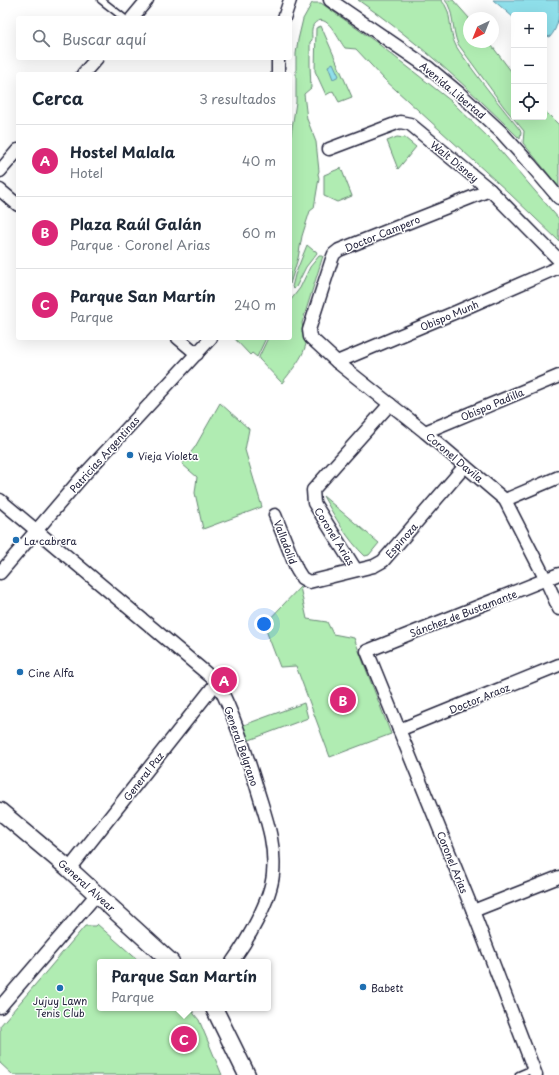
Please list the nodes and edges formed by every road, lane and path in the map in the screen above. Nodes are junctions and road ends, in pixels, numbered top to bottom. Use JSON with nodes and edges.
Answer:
{"nodes":[{"id":1,"x":101,"y":0,"type":"edge"},
{"id":2,"x":147,"y":0,"type":"edge"},
{"id":3,"x":290,"y":0,"type":"edge"},
{"id":4,"x":330,"y":0,"type":"edge"},
{"id":5,"x":121,"y":16,"type":"edge"},
{"id":6,"x":134,"y":16,"type":"edge"},
{"id":7,"x":285,"y":16,"type":"edge"},
{"id":8,"x":95,"y":60,"type":"edge"},
{"id":9,"x":278,"y":60,"type":"edge"},
{"id":10,"x":85,"y":72,"type":"edge"},
{"id":11,"x":278,"y":72,"type":"edge"},
{"id":12,"x":329,"y":149,"type":"dead end"},
{"id":13,"x":16,"y":152,"type":"edge"},
{"id":14,"x":0,"y":171,"type":"edge"},
{"id":15,"x":0,"y":190,"type":"edge"},
{"id":16,"x":490,"y":190,"type":"junction"},
{"id":17,"x":559,"y":198,"type":"edge"},
{"id":18,"x":16,"y":203,"type":"edge"},
{"id":19,"x":559,"y":260,"type":"edge"},
{"id":20,"x":559,"y":267,"type":"edge"},
{"id":21,"x":310,"y":337,"type":"joint"},
{"id":22,"x":180,"y":340,"type":"edge"},
{"id":23,"x":209,"y":340,"type":"edge"},
{"id":24,"x":197,"y":354,"type":"junction"},
{"id":25,"x":338,"y":362,"type":"junction"},
{"id":26,"x":559,"y":376,"type":"edge"},
{"id":27,"x":390,"y":404,"type":"junction"},
{"id":28,"x":425,"y":432,"type":"junction"},
{"id":29,"x":466,"y":466,"type":"junction"},
{"id":30,"x":559,"y":477,"type":"edge"},
{"id":31,"x":0,"y":500,"type":"edge"},
{"id":32,"x":505,"y":500,"type":"junction"},
{"id":33,"x":275,"y":515,"type":"dead end"},
{"id":34,"x":36,"y":530,"type":"junction"},
{"id":35,"x":297,"y":570,"type":"joint"},
{"id":36,"x":356,"y":570,"type":"junction"},
{"id":37,"x":0,"y":573,"type":"edge"},
{"id":38,"x":559,"y":574,"type":"edge"},
{"id":39,"x":546,"y":580,"type":"junction"},
{"id":40,"x":559,"y":609,"type":"edge"},
{"id":41,"x":367,"y":651,"type":"joint"},
{"id":42,"x":559,"y":666,"type":"edge"},
{"id":43,"x":216,"y":682,"type":"junction"},
{"id":44,"x":400,"y":730,"type":"junction"},
{"id":45,"x":0,"y":811,"type":"edge"},
{"id":46,"x":69,"y":869,"type":"junction"},
{"id":47,"x":559,"y":877,"type":"edge"},
{"id":48,"x":97,"y":894,"type":"junction"},
{"id":49,"x":473,"y":911,"type":"junction"},
{"id":50,"x":168,"y":959,"type":"edge"},
{"id":51,"x":234,"y":959,"type":"edge"},
{"id":52,"x":0,"y":1007,"type":"edge"},
{"id":53,"x":215,"y":1011,"type":"edge"},
{"id":54,"x":535,"y":1072,"type":"edge"},
{"id":55,"x":247,"y":1075,"type":"edge"},
{"id":56,"x":519,"y":1075,"type":"edge"}],
"edges":[{"from":1,"to":5,"type":"lane"},
{"from":2,"to":6,"type":"street"},
{"from":3,"to":7,"type":"street"},
{"from":4,"to":17,"type":"street","name":"Avenida Libertad"},
{"from":8,"to":10,"type":"street"},
{"from":9,"to":11,"type":"street"},
{"from":12,"to":16,"type":"street","name":"Walt Disney"},
{"from":13,"to":14,"type":"street"},
{"from":15,"to":18,"type":"street"},
{"from":16,"to":19,"type":"street","name":"Walt Disney"},
{"from":16,"to":21,"type":"street","name":"Doctor Campero"},
{"from":20,"to":25,"type":"street","name":"Obispo Munh"},
{"from":21,"to":25,"type":"street","name":"Coronel Davila"},
{"from":22,"to":24,"type":"street"},
{"from":23,"to":24,"type":"street","name":"Patricias Argentinas"},
{"from":24,"to":34,"type":"street","name":"Patricias Argentinas"},
{"from":25,"to":27,"type":"street","name":"Coronel Davila"},
{"from":26,"to":28,"type":"street","name":"Obispo Padilla"},
{"from":27,"to":28,"type":"street","name":"Coronel Davila"},
{"from":27,"to":36,"type":"street","name":"Coronel Arias"},
{"from":28,"to":29,"type":"street","name":"Coronel Davila"},
{"from":29,"to":32,"type":"street","name":"Coronel Davila"},
{"from":29,"to":36,"type":"street","name":"Espinoza"},
{"from":30,"to":32,"type":"street"},
{"from":31,"to":34,"type":"street","name":"General Belgrano"},
{"from":32,"to":39,"type":"street","name":"Coronel Davila"},
{"from":33,"to":35,"type":"street","name":"Valladolid"},
{"from":34,"to":37,"type":"street","name":"Patricias Argentinas"},
{"from":34,"to":43,"type":"street","name":"General Belgrano"},
{"from":35,"to":36,"type":"street","name":"Espinoza"},
{"from":38,"to":39,"type":"street","name":"Sánchez de Bustamante"},
{"from":39,"to":40,"type":"street","name":"Coronel Davila"},
{"from":39,"to":41,"type":"street","name":"Sánchez de Bustamante"},
{"from":41,"to":44,"type":"street","name":"Coronel Arias"},
{"from":42,"to":44,"type":"street","name":"Doctor Araoz"},
{"from":43,"to":46,"type":"street","name":"General Paz"},
{"from":43,"to":51,"type":"street","name":"General Belgrano"},
{"from":44,"to":49,"type":"street","name":"Coronel Arias"},
{"from":45,"to":46,"type":"street","name":"General Alvear"},
{"from":46,"to":48,"type":"street","name":"General Alvear"},
{"from":47,"to":49,"type":"street"},
{"from":48,"to":50,"type":"street","name":"General Alvear"},
{"from":48,"to":52,"type":"street"},
{"from":49,"to":54,"type":"street","name":"Coronel Arias"},
{"from":53,"to":55,"type":"street"},
{"from":54,"to":56,"type":"lane"}]}
